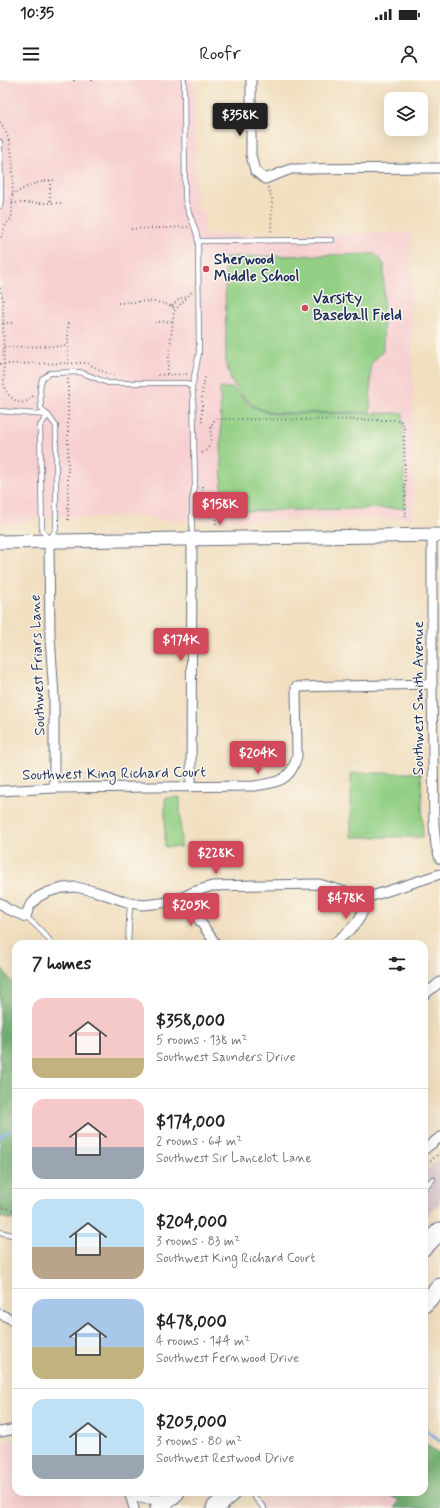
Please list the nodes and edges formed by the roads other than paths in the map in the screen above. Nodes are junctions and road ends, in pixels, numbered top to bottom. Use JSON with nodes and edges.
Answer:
{"nodes":[{"id":1,"x":184,"y":80,"type":"edge"},
{"id":2,"x":251,"y":80,"type":"edge"},
{"id":3,"x":0,"y":142,"type":"edge"},
{"id":4,"x":440,"y":168,"type":"edge"},
{"id":5,"x":0,"y":206,"type":"edge"},
{"id":6,"x":332,"y":240,"type":"dead end"},
{"id":7,"x":198,"y":241,"type":"junction"},
{"id":8,"x":192,"y":387,"type":"junction"},
{"id":9,"x":0,"y":411,"type":"edge"},
{"id":10,"x":48,"y":415,"type":"junction"},
{"id":11,"x":436,"y":535,"type":"edge"},
{"id":12,"x":192,"y":539,"type":"junction"},
{"id":13,"x":49,"y":541,"type":"junction"},
{"id":14,"x":0,"y":542,"type":"edge"},
{"id":15,"x":436,"y":641,"type":"edge"},
{"id":16,"x":432,"y":684,"type":"junction"},
{"id":17,"x":191,"y":786,"type":"junction"},
{"id":18,"x":54,"y":788,"type":"junction"},
{"id":19,"x":0,"y":791,"type":"edge"},
{"id":20,"x":440,"y":860,"type":"edge"},
{"id":21,"x":440,"y":874,"type":"edge"},
{"id":22,"x":183,"y":897,"type":"junction"},
{"id":23,"x":366,"y":898,"type":"junction"},
{"id":24,"x":0,"y":903,"type":"edge"},
{"id":25,"x":130,"y":903,"type":"junction"},
{"id":26,"x":26,"y":917,"type":"junction"},
{"id":27,"x":49,"y":940,"type":"edge"},
{"id":28,"x":128,"y":940,"type":"edge"},
{"id":29,"x":213,"y":940,"type":"edge"},
{"id":30,"x":338,"y":940,"type":"edge"},
{"id":31,"x":440,"y":982,"type":"edge"},
{"id":32,"x":428,"y":992,"type":"edge"},
{"id":33,"x":440,"y":1137,"type":"edge"},
{"id":34,"x":428,"y":1147,"type":"edge"},
{"id":35,"x":434,"y":1179,"type":"dead end"},
{"id":36,"x":428,"y":1184,"type":"edge"},
{"id":37,"x":440,"y":1231,"type":"edge"},
{"id":38,"x":0,"y":1232,"type":"edge"},
{"id":39,"x":12,"y":1235,"type":"edge"},
{"id":40,"x":428,"y":1243,"type":"edge"},
{"id":41,"x":440,"y":1287,"type":"edge"},
{"id":42,"x":428,"y":1300,"type":"edge"},
{"id":43,"x":0,"y":1314,"type":"edge"},
{"id":44,"x":12,"y":1320,"type":"edge"},
{"id":45,"x":12,"y":1429,"type":"edge"},
{"id":46,"x":0,"y":1432,"type":"edge"},
{"id":47,"x":130,"y":1496,"type":"edge"},
{"id":48,"x":136,"y":1496,"type":"edge"},
{"id":49,"x":228,"y":1496,"type":"edge"},
{"id":50,"x":254,"y":1496,"type":"edge"},
{"id":51,"x":168,"y":1500,"type":"edge"},
{"id":52,"x":134,"y":1508,"type":"edge"},
{"id":53,"x":216,"y":1508,"type":"edge"},
{"id":54,"x":264,"y":1508,"type":"edge"}],
"edges":[{"from":1,"to":7,"type":"lane"},
{"from":2,"to":4,"type":"street"},
{"from":3,"to":5,"type":"lane"},
{"from":6,"to":7,"type":"lane"},
{"from":7,"to":8,"type":"lane"},
{"from":8,"to":10,"type":"lane"},
{"from":8,"to":12,"type":"lane"},
{"from":9,"to":10,"type":"lane"},
{"from":10,"to":13,"type":"lane"},
{"from":10,"to":13,"type":"lane"},
{"from":11,"to":12,"type":"main road"},
{"from":11,"to":15,"type":"street","name":"Southwest Smith Avenue"},
{"from":12,"to":13,"type":"main road"},
{"from":12,"to":17,"type":"street"},
{"from":13,"to":14,"type":"main road"},
{"from":13,"to":18,"type":"street","name":"Southwest Friars Lane"},
{"from":15,"to":16,"type":"street","name":"Southwest Smith Avenue"},
{"from":16,"to":17,"type":"street","name":"Southwest King Richard Court"},
{"from":16,"to":20,"type":"street","name":"Southwest Smith Avenue"},
{"from":17,"to":18,"type":"street","name":"Southwest King Richard Court"},
{"from":18,"to":19,"type":"street","name":"Southwest King Richard Court"},
{"from":21,"to":23,"type":"street"},
{"from":22,"to":23,"type":"street"},
{"from":22,"to":25,"type":"street"},
{"from":22,"to":29,"type":"street"},
{"from":23,"to":30,"type":"street"},
{"from":24,"to":26,"type":"street"},
{"from":25,"to":26,"type":"street"},
{"from":25,"to":28,"type":"lane"},
{"from":26,"to":27,"type":"lane"},
{"from":31,"to":32,"type":"street"},
{"from":33,"to":34,"type":"street"},
{"from":35,"to":36,"type":"lane"},
{"from":37,"to":40,"type":"highway"},
{"from":38,"to":39,"type":"lane"},
{"from":41,"to":42,"type":"highway"},
{"from":43,"to":44,"type":"street"},
{"from":45,"to":46,"type":"street"},
{"from":47,"to":52,"type":"street"},
{"from":48,"to":51,"type":"street"},
{"from":49,"to":53,"type":"highway"},
{"from":50,"to":54,"type":"lane"}]}
